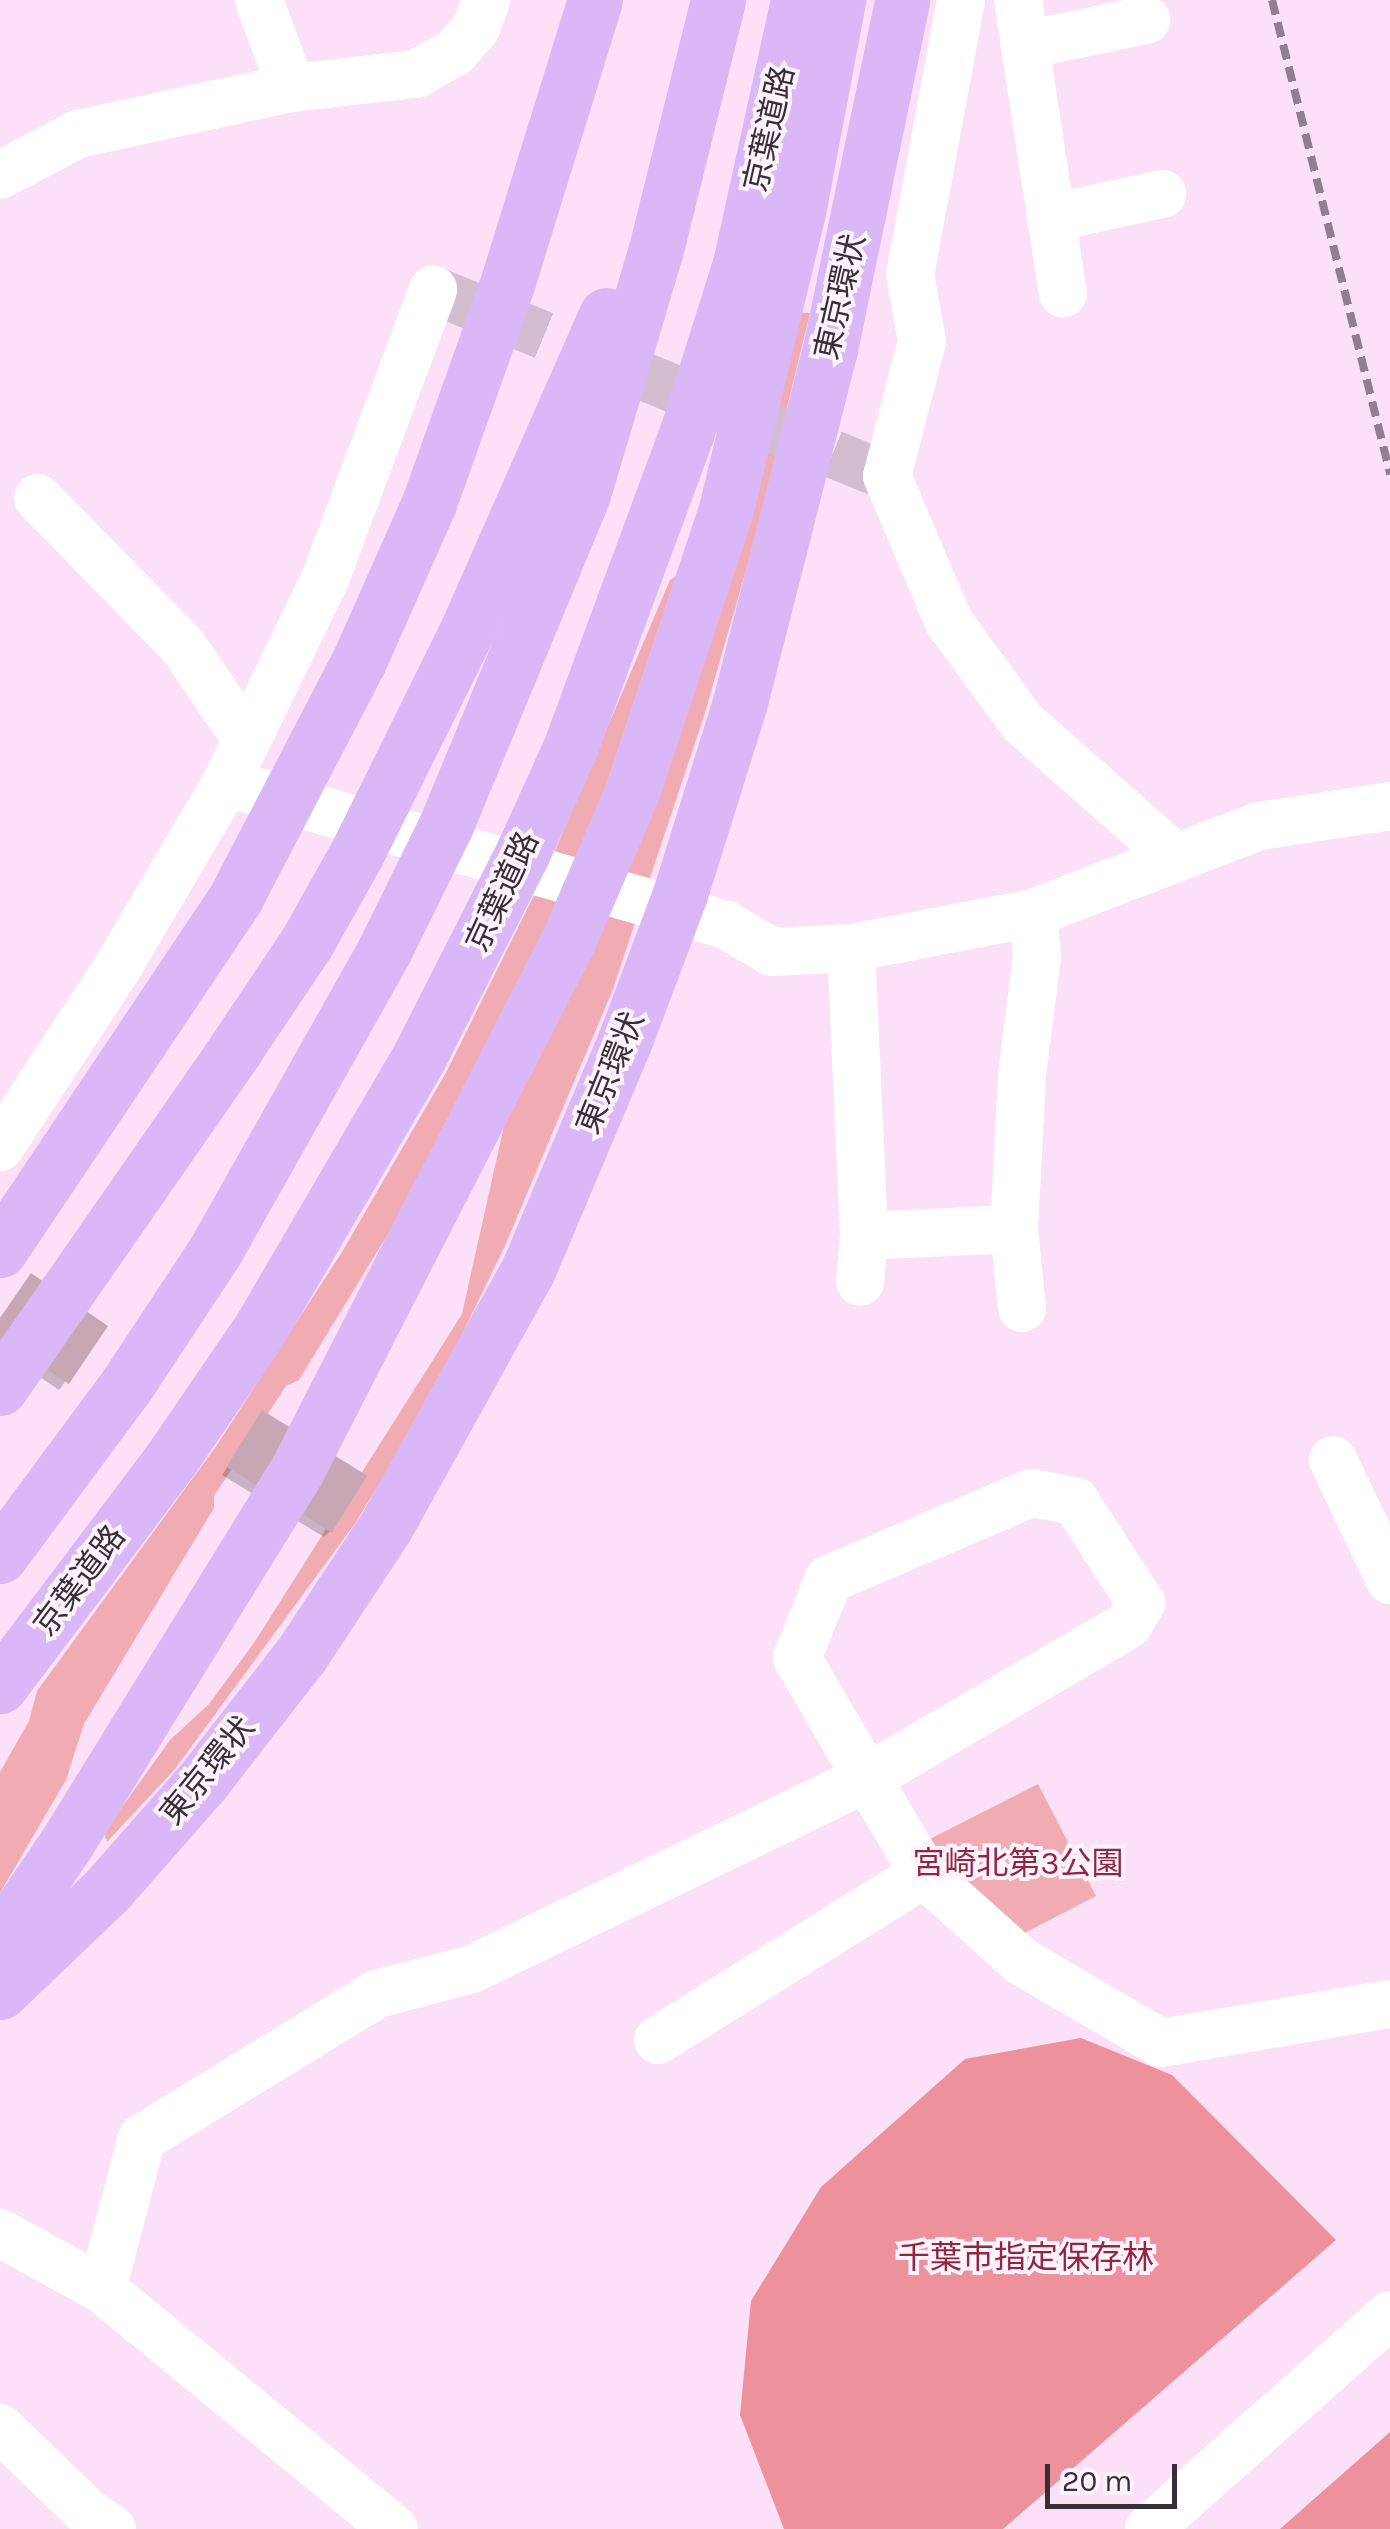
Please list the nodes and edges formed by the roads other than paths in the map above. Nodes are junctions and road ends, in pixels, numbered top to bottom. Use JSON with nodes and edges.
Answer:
{"nodes":[{"id":1,"x":259,"y":0,"type":"edge"},
{"id":2,"x":486,"y":0,"type":"edge"},
{"id":3,"x":594,"y":0,"type":"edge"},
{"id":4,"x":718,"y":0,"type":"edge"},
{"id":5,"x":798,"y":0,"type":"edge"},
{"id":6,"x":838,"y":0,"type":"edge"},
{"id":7,"x":902,"y":0,"type":"edge"},
{"id":8,"x":961,"y":0,"type":"edge"},
{"id":9,"x":1146,"y":20,"type":"dead end"},
{"id":10,"x":1022,"y":22,"type":"edge"},
{"id":11,"x":291,"y":88,"type":"junction"},
{"id":12,"x":0,"y":175,"type":"edge"},
{"id":13,"x":1162,"y":194,"type":"dead end"},
{"id":14,"x":1051,"y":218,"type":"junction"},
{"id":15,"x":656,"y":253,"type":"junction"},
{"id":16,"x":433,"y":290,"type":"dead end"},
{"id":17,"x":1063,"y":294,"type":"dead end"},
{"id":18,"x":38,"y":498,"type":"dead end"},
{"id":19,"x":245,"y":737,"type":"junction"},
{"id":20,"x":226,"y":784,"type":"junction"},
{"id":21,"x":1390,"y":806,"type":"edge"},
{"id":22,"x":1174,"y":856,"type":"junction"},
{"id":23,"x":1034,"y":913,"type":"junction"},
{"id":24,"x":851,"y":948,"type":"junction"},
{"id":25,"x":0,"y":1148,"type":"edge"},
{"id":26,"x":1014,"y":1229,"type":"junction"},
{"id":27,"x":0,"y":1250,"type":"edge"},
{"id":28,"x":1022,"y":1308,"type":"dead end"},
{"id":29,"x":0,"y":1388,"type":"edge"},
{"id":30,"x":1333,"y":1460,"type":"dead end"},
{"id":31,"x":0,"y":1556,"type":"edge"},
{"id":32,"x":1390,"y":1580,"type":"edge"},
{"id":33,"x":0,"y":1686,"type":"edge"},
{"id":34,"x":867,"y":1778,"type":"junction"},
{"id":35,"x":924,"y":1874,"type":"junction"},
{"id":36,"x":0,"y":1940,"type":"edge"},
{"id":37,"x":0,"y":1992,"type":"edge"},
{"id":38,"x":1390,"y":2004,"type":"edge"},
{"id":39,"x":658,"y":2040,"type":"dead end"},
{"id":40,"x":0,"y":2233,"type":"edge"},
{"id":41,"x":102,"y":2289,"type":"junction"},
{"id":42,"x":1390,"y":2315,"type":"edge"},
{"id":43,"x":0,"y":2428,"type":"edge"},
{"id":44,"x":112,"y":2529,"type":"edge"},
{"id":45,"x":394,"y":2529,"type":"edge"},
{"id":46,"x":1150,"y":2529,"type":"edge"}],
"edges":[{"from":1,"to":11,"type":"street"},
{"from":2,"to":11,"type":"street"},
{"from":3,"to":27,"type":"highway"},
{"from":4,"to":15,"type":"highway"},
{"from":5,"to":33,"type":"highway","name":"京葉道路"},
{"from":6,"to":36,"type":"highway"},
{"from":7,"to":37,"type":"highway","name":"東京環状"},
{"from":8,"to":22,"type":"street"},
{"from":9,"to":10,"type":"street"},
{"from":10,"to":14,"type":"street"},
{"from":11,"to":12,"type":"street"},
{"from":13,"to":14,"type":"street"},
{"from":14,"to":17,"type":"street"},
{"from":15,"to":29,"type":"highway"},
{"from":15,"to":31,"type":"highway"},
{"from":16,"to":19,"type":"street"},
{"from":18,"to":19,"type":"street"},
{"from":19,"to":20,"type":"street"},
{"from":20,"to":24,"type":"street"},
{"from":20,"to":25,"type":"street"},
{"from":21,"to":22,"type":"street"},
{"from":22,"to":23,"type":"street"},
{"from":23,"to":24,"type":"street"},
{"from":23,"to":26,"type":"street"},
{"from":24,"to":26,"type":"street"},
{"from":26,"to":28,"type":"street"},
{"from":30,"to":32,"type":"street"},
{"from":34,"to":34,"type":"street"},
{"from":34,"to":35,"type":"street"},
{"from":34,"to":41,"type":"street"},
{"from":35,"to":38,"type":"street"},
{"from":35,"to":39,"type":"street"},
{"from":40,"to":41,"type":"street"},
{"from":41,"to":45,"type":"street"},
{"from":42,"to":46,"type":"street"},
{"from":43,"to":44,"type":"street"}]}
